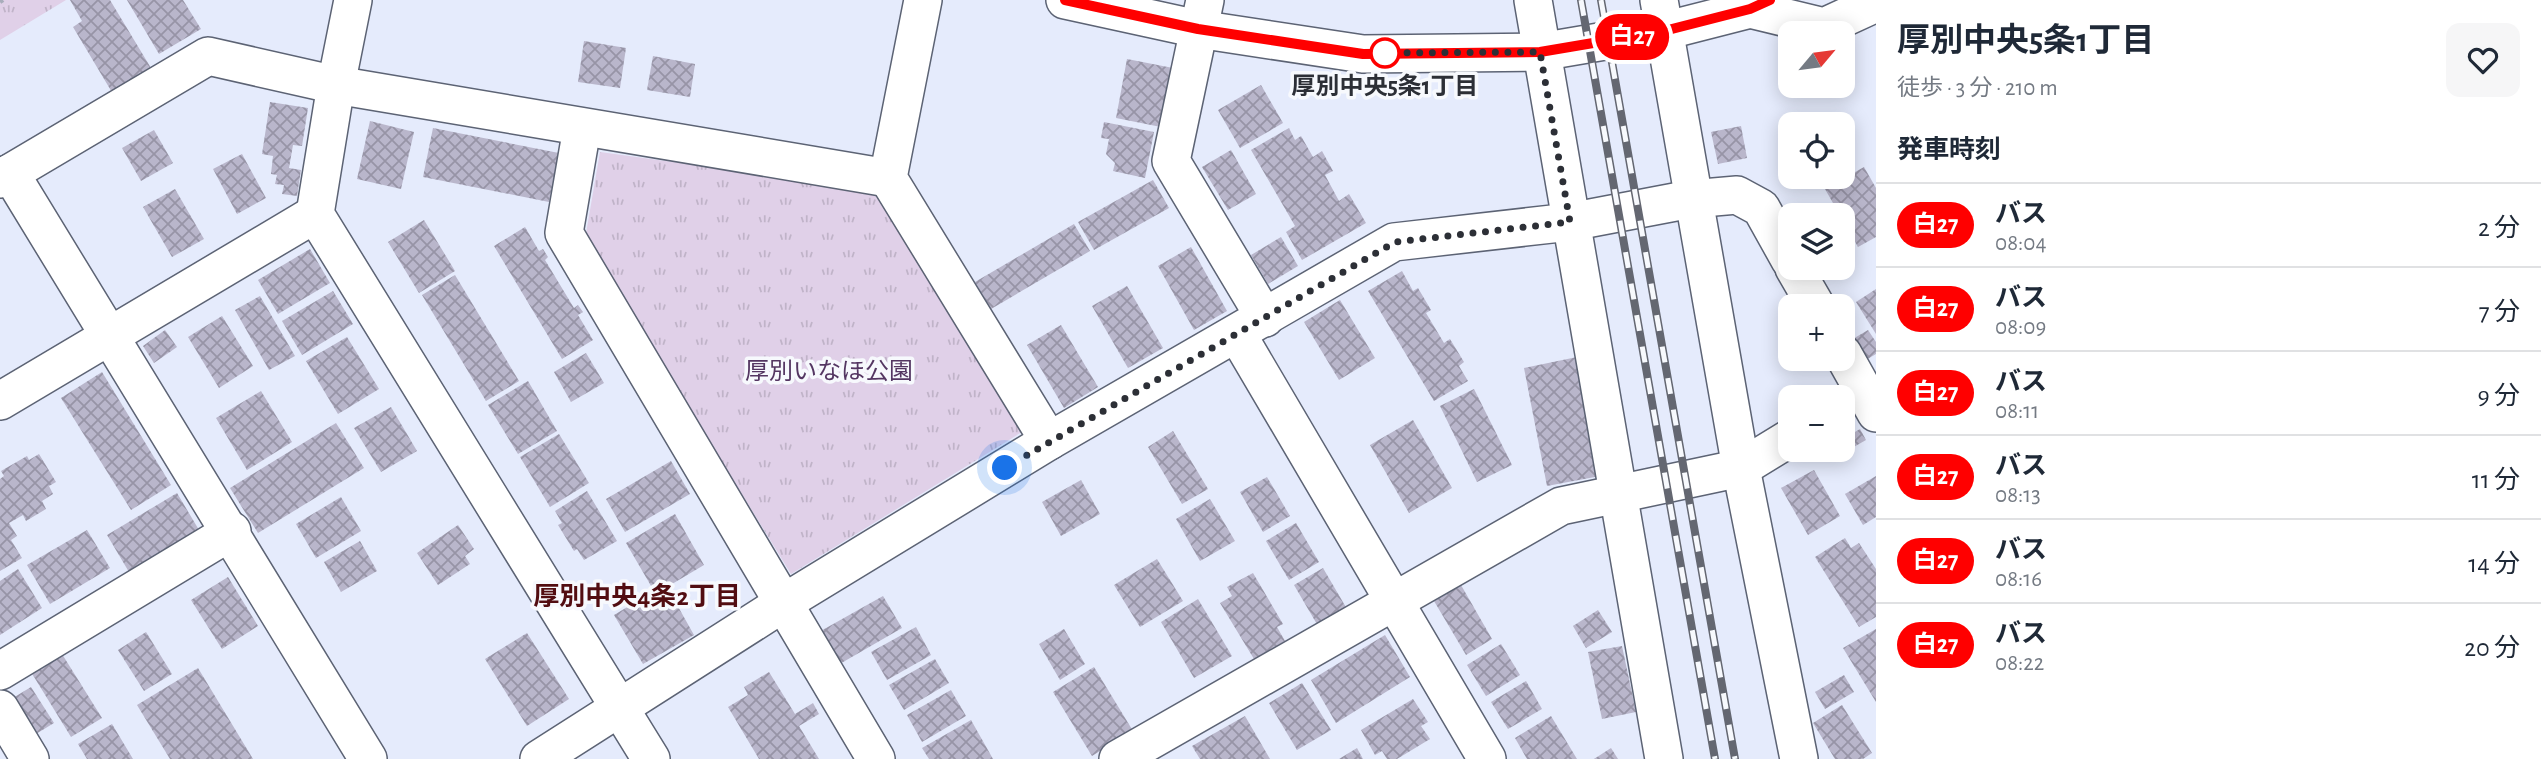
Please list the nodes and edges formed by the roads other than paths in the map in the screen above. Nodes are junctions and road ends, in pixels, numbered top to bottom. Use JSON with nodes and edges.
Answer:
{"nodes":[{"id":1,"x":353,"y":0,"type":"edge"},
{"id":2,"x":923,"y":0,"type":"edge"},
{"id":3,"x":1065,"y":0,"type":"edge"},
{"id":4,"x":1533,"y":0,"type":"edge"},
{"id":5,"x":1759,"y":3,"type":"edge"},
{"id":6,"x":1876,"y":3,"type":"edge"},
{"id":7,"x":1201,"y":15,"type":"edge"},
{"id":8,"x":1661,"y":16,"type":"edge"},
{"id":9,"x":1540,"y":52,"type":"junction"},
{"id":10,"x":336,"y":85,"type":"junction"},
{"id":11,"x":582,"y":128,"type":"junction"},
{"id":12,"x":5,"y":176,"type":"edge"},
{"id":13,"x":888,"y":178,"type":"junction"},
{"id":14,"x":1691,"y":199,"type":"junction"},
{"id":15,"x":315,"y":214,"type":"junction"},
{"id":16,"x":1570,"y":222,"type":"junction"},
{"id":17,"x":1778,"y":238,"type":"edge"},
{"id":18,"x":1251,"y":326,"type":"junction"},
{"id":19,"x":110,"y":336,"type":"junction"},
{"id":20,"x":1851,"y":371,"type":"edge"},
{"id":21,"x":1865,"y":399,"type":"edge"},
{"id":22,"x":0,"y":401,"type":"edge"},
{"id":23,"x":1049,"y":441,"type":"junction"},
{"id":24,"x":1778,"y":445,"type":"edge"},
{"id":25,"x":1741,"y":468,"type":"junction"},
{"id":26,"x":1617,"y":492,"type":"junction"},
{"id":27,"x":232,"y":531,"type":"junction"},
{"id":28,"x":1395,"y":601,"type":"junction"},
{"id":29,"x":785,"y":603,"type":"junction"},
{"id":30,"x":0,"y":671,"type":"edge"},
{"id":31,"x":620,"y":708,"type":"junction"},
{"id":32,"x":0,"y":709,"type":"edge"},
{"id":33,"x":1127,"y":757,"type":"edge"},
{"id":34,"x":30,"y":759,"type":"edge"},
{"id":35,"x":368,"y":759,"type":"edge"},
{"id":36,"x":539,"y":759,"type":"edge"},
{"id":37,"x":651,"y":759,"type":"edge"},
{"id":38,"x":876,"y":759,"type":"edge"},
{"id":39,"x":1488,"y":759,"type":"edge"},
{"id":40,"x":1664,"y":759,"type":"edge"},
{"id":41,"x":1799,"y":759,"type":"edge"}],
"edges":[{"from":1,"to":10,"type":"street"},
{"from":2,"to":13,"type":"street"},
{"from":3,"to":7,"type":"street"},
{"from":4,"to":9,"type":"street"},
{"from":5,"to":6,"type":"street"},
{"from":5,"to":8,"type":"street"},
{"from":7,"to":9,"type":"street"},
{"from":7,"to":18,"type":"street"},
{"from":8,"to":9,"type":"street"},
{"from":8,"to":14,"type":"street"},
{"from":9,"to":16,"type":"street"},
{"from":10,"to":11,"type":"street"},
{"from":10,"to":12,"type":"street"},
{"from":10,"to":15,"type":"street"},
{"from":11,"to":13,"type":"street"},
{"from":11,"to":29,"type":"street"},
{"from":12,"to":19,"type":"street"},
{"from":13,"to":23,"type":"street"},
{"from":14,"to":16,"type":"street"},
{"from":14,"to":17,"type":"street"},
{"from":14,"to":25,"type":"street"},
{"from":15,"to":19,"type":"street"},
{"from":15,"to":31,"type":"street"},
{"from":16,"to":18,"type":"street"},
{"from":16,"to":26,"type":"street"},
{"from":18,"to":23,"type":"street"},
{"from":18,"to":28,"type":"street"},
{"from":19,"to":22,"type":"street"},
{"from":19,"to":27,"type":"street"},
{"from":20,"to":21,"type":"street"},
{"from":23,"to":29,"type":"street"},
{"from":24,"to":25,"type":"street"},
{"from":25,"to":26,"type":"street"},
{"from":25,"to":41,"type":"street"},
{"from":26,"to":28,"type":"street"},
{"from":26,"to":40,"type":"street"},
{"from":27,"to":30,"type":"street"},
{"from":27,"to":35,"type":"street"},
{"from":28,"to":33,"type":"street"},
{"from":28,"to":39,"type":"street"},
{"from":29,"to":31,"type":"street"},
{"from":29,"to":38,"type":"street"},
{"from":31,"to":36,"type":"street"},
{"from":31,"to":37,"type":"street"},
{"from":32,"to":34,"type":"street"}]}
